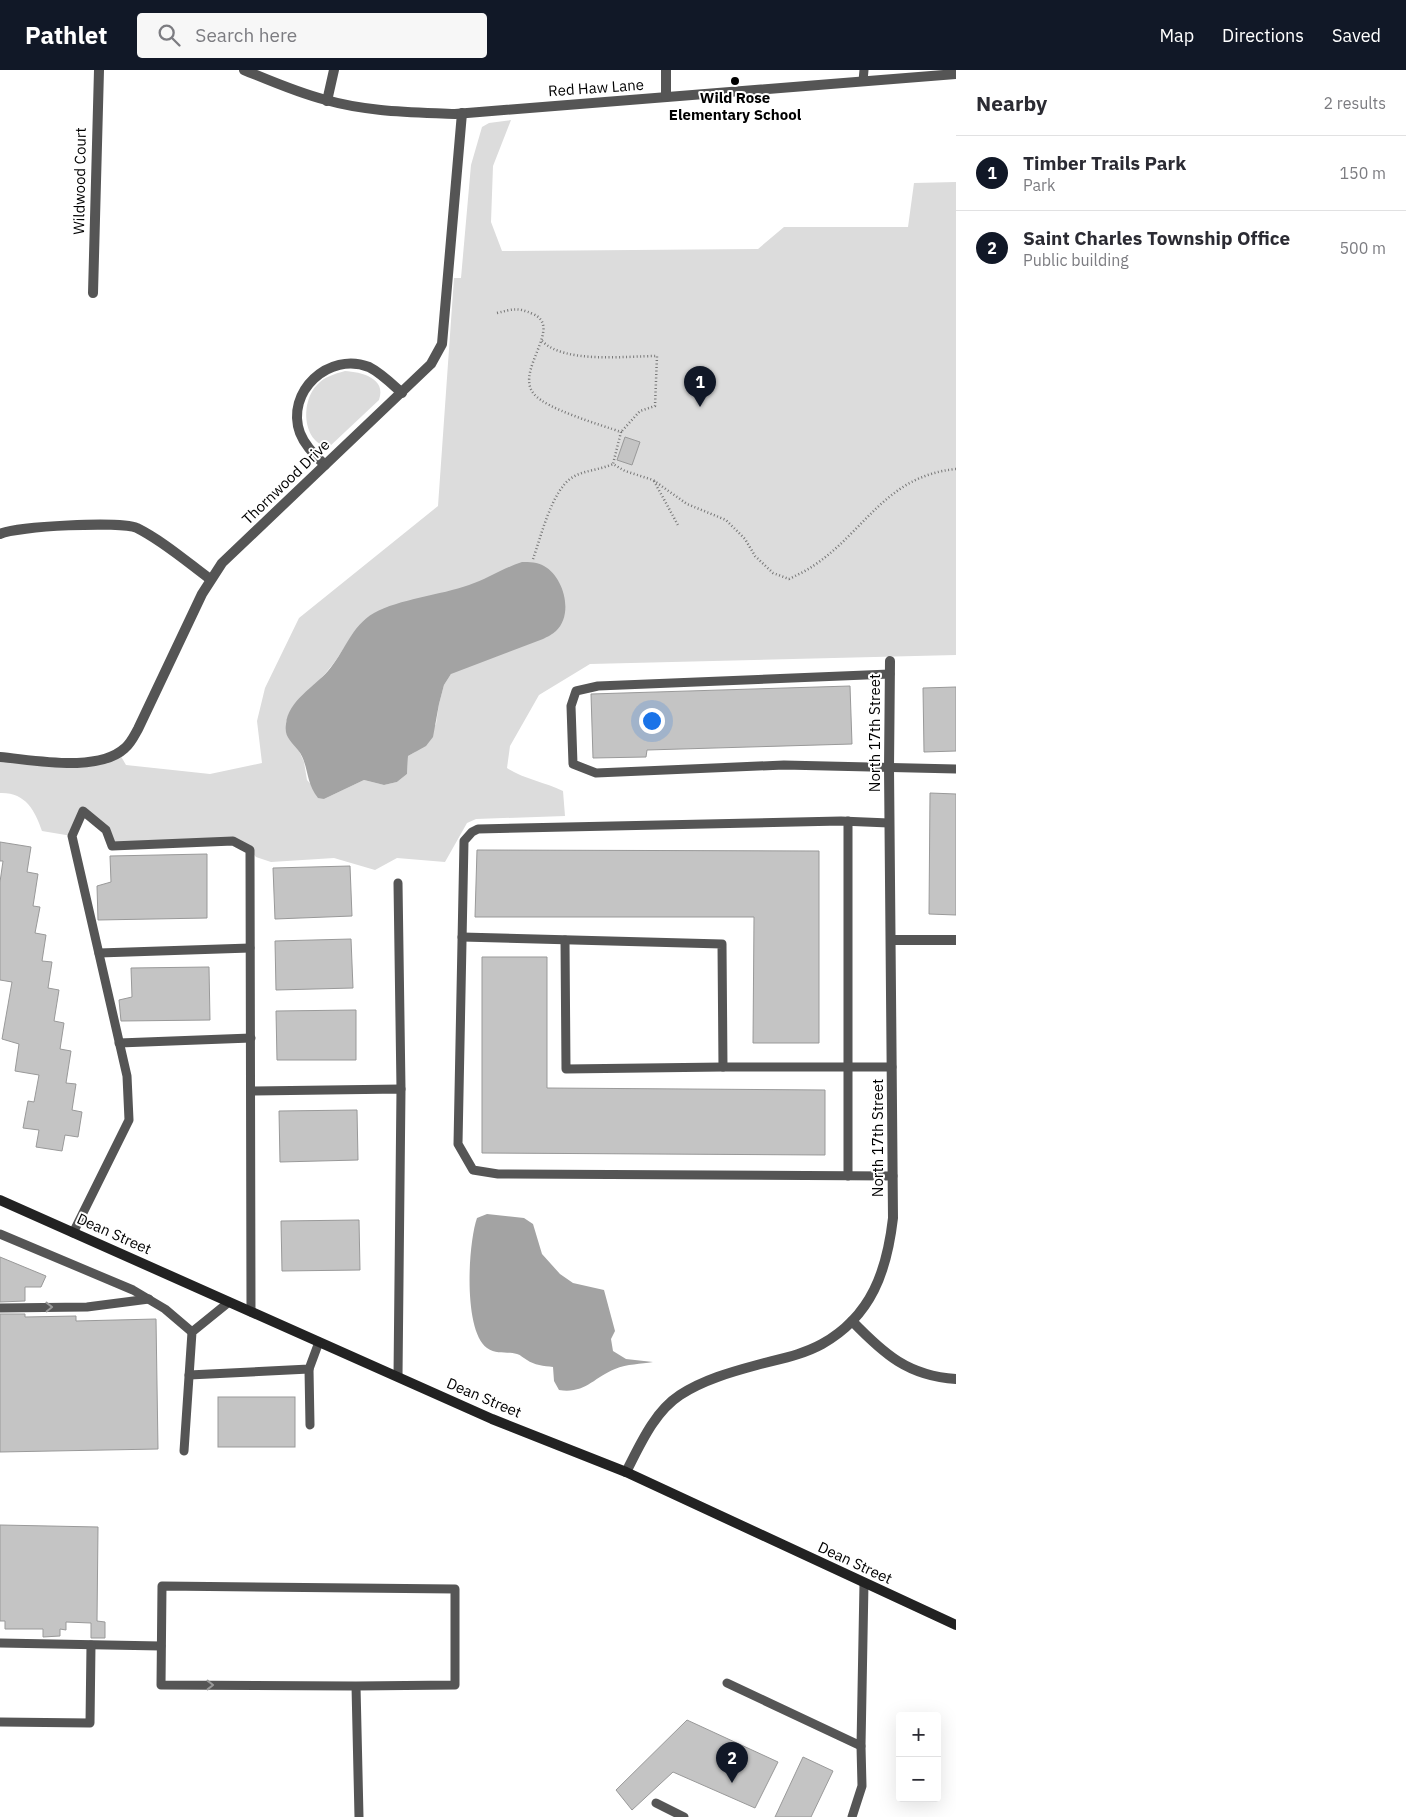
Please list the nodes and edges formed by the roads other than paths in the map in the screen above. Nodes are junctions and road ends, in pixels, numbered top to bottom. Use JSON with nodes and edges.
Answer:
{"nodes":[{"id":1,"x":98,"y":70,"type":"edge"},
{"id":2,"x":244,"y":70,"type":"edge"},
{"id":3,"x":334,"y":70,"type":"edge"},
{"id":4,"x":666,"y":70,"type":"edge"},
{"id":5,"x":864,"y":70,"type":"edge"},
{"id":6,"x":956,"y":74,"type":"edge"},
{"id":7,"x":863,"y":82,"type":"junction"},
{"id":8,"x":666,"y":97,"type":"junction"},
{"id":9,"x":327,"y":100,"type":"junction"},
{"id":10,"x":462,"y":113,"type":"junction"},
{"id":11,"x":93,"y":293,"type":"dead end"},
{"id":12,"x":402,"y":393,"type":"junction"},
{"id":13,"x":325,"y":466,"type":"junction"},
{"id":14,"x":0,"y":534,"type":"edge"},
{"id":15,"x":210,"y":579,"type":"junction"},
{"id":16,"x":890,"y":661,"type":"dead end"},
{"id":17,"x":890,"y":674,"type":"junction"},
{"id":18,"x":0,"y":757,"type":"edge"},
{"id":19,"x":889,"y":768,"type":"junction"},
{"id":20,"x":956,"y":769,"type":"edge"},
{"id":21,"x":848,"y":821,"type":"junction"},
{"id":22,"x":890,"y":823,"type":"junction"},
{"id":23,"x":398,"y":883,"type":"dead end"},
{"id":24,"x":462,"y":937,"type":"junction"},
{"id":25,"x":565,"y":940,"type":"junction"},
{"id":26,"x":891,"y":940,"type":"junction"},
{"id":27,"x":956,"y":940,"type":"edge"},
{"id":28,"x":250,"y":948,"type":"junction"},
{"id":29,"x":99,"y":953,"type":"junction"},
{"id":30,"x":251,"y":1038,"type":"junction"},
{"id":31,"x":119,"y":1043,"type":"junction"},
{"id":32,"x":723,"y":1067,"type":"junction"},
{"id":33,"x":846,"y":1067,"type":"junction"},
{"id":34,"x":892,"y":1067,"type":"junction"},
{"id":35,"x":401,"y":1089,"type":"junction"},
{"id":36,"x":251,"y":1091,"type":"junction"},
{"id":37,"x":848,"y":1176,"type":"junction"},
{"id":38,"x":893,"y":1176,"type":"junction"},
{"id":39,"x":0,"y":1200,"type":"edge"},
{"id":40,"x":73,"y":1232,"type":"junction"},
{"id":41,"x":0,"y":1234,"type":"edge"},
{"id":42,"x":149,"y":1300,"type":"junction"},
{"id":43,"x":229,"y":1302,"type":"junction"},
{"id":44,"x":0,"y":1308,"type":"edge"},
{"id":45,"x":251,"y":1312,"type":"junction"},
{"id":46,"x":852,"y":1321,"type":"junction"},
{"id":47,"x":192,"y":1332,"type":"junction"},
{"id":48,"x":319,"y":1342,"type":"junction"},
{"id":49,"x":309,"y":1370,"type":"junction"},
{"id":50,"x":190,"y":1375,"type":"junction"},
{"id":51,"x":398,"y":1376,"type":"junction"},
{"id":52,"x":956,"y":1379,"type":"edge"},
{"id":53,"x":310,"y":1425,"type":"dead end"},
{"id":54,"x":184,"y":1451,"type":"dead end"},
{"id":55,"x":626,"y":1472,"type":"junction"},
{"id":56,"x":864,"y":1583,"type":"junction"},
{"id":57,"x":956,"y":1625,"type":"edge"},
{"id":58,"x":0,"y":1643,"type":"edge"},
{"id":59,"x":91,"y":1645,"type":"junction"},
{"id":60,"x":162,"y":1646,"type":"junction"},
{"id":61,"x":727,"y":1683,"type":"dead end"},
{"id":62,"x":356,"y":1686,"type":"junction"},
{"id":63,"x":0,"y":1722,"type":"edge"},
{"id":64,"x":861,"y":1746,"type":"junction"},
{"id":65,"x":656,"y":1804,"type":"dead end"},
{"id":66,"x":359,"y":1817,"type":"edge"},
{"id":67,"x":684,"y":1817,"type":"edge"},
{"id":68,"x":852,"y":1817,"type":"edge"}],
"edges":[{"from":1,"to":11,"type":"street","name":"Wildwood Court"},
{"from":2,"to":9,"type":"street","name":"Red Haw Lane"},
{"from":3,"to":9,"type":"street"},
{"from":4,"to":8,"type":"street"},
{"from":5,"to":7,"type":"lane"},
{"from":6,"to":7,"type":"street","name":"Red Haw Lane"},
{"from":7,"to":8,"type":"street","name":"Red Haw Lane"},
{"from":8,"to":10,"type":"street","name":"Red Haw Lane"},
{"from":9,"to":10,"type":"street","name":"Red Haw Lane"},
{"from":10,"to":12,"type":"street","name":"Thornwood Drive"},
{"from":12,"to":13,"type":"street","name":"Thornwood Drive"},
{"from":12,"to":13,"type":"street"},
{"from":13,"to":15,"type":"street","name":"Thornwood Drive"},
{"from":14,"to":15,"type":"street"},
{"from":15,"to":18,"type":"street","name":"Thornwood Drive"},
{"from":16,"to":17,"type":"street","name":"North 17th Street"},
{"from":17,"to":19,"type":"street","name":"North 17th Street"},
{"from":17,"to":19,"type":"lane"},
{"from":19,"to":20,"type":"lane"},
{"from":19,"to":22,"type":"street","name":"North 17th Street"},
{"from":21,"to":22,"type":"lane"},
{"from":21,"to":24,"type":"lane"},
{"from":21,"to":33,"type":"lane"},
{"from":22,"to":26,"type":"street","name":"North 17th Street"},
{"from":23,"to":35,"type":"lane"},
{"from":24,"to":25,"type":"lane"},
{"from":24,"to":37,"type":"lane"},
{"from":25,"to":32,"type":"lane"},
{"from":25,"to":32,"type":"lane"},
{"from":26,"to":27,"type":"street"},
{"from":26,"to":34,"type":"street","name":"North 17th Street"},
{"from":28,"to":29,"type":"lane"},
{"from":28,"to":29,"type":"lane"},
{"from":28,"to":30,"type":"lane"},
{"from":29,"to":31,"type":"lane"},
{"from":30,"to":31,"type":"lane"},
{"from":30,"to":36,"type":"lane"},
{"from":31,"to":40,"type":"lane"},
{"from":32,"to":33,"type":"lane"},
{"from":33,"to":34,"type":"lane"},
{"from":33,"to":37,"type":"lane"},
{"from":34,"to":38,"type":"street","name":"North 17th Street"},
{"from":35,"to":36,"type":"lane"},
{"from":35,"to":51,"type":"lane"},
{"from":36,"to":45,"type":"lane"},
{"from":37,"to":38,"type":"lane"},
{"from":38,"to":46,"type":"street","name":"North 17th Street"},
{"from":39,"to":40,"type":"street","name":"Dean Street"},
{"from":40,"to":43,"type":"street","name":"Dean Street"},
{"from":41,"to":42,"type":"lane"},
{"from":44,"to":42,"type":"lane","one_way":true},
{"from":42,"to":47,"type":"lane"},
{"from":43,"to":45,"type":"street","name":"Dean Street"},
{"from":43,"to":47,"type":"lane"},
{"from":45,"to":48,"type":"street","name":"Dean Street"},
{"from":46,"to":52,"type":"street"},
{"from":46,"to":55,"type":"street","name":"North 17th Street"},
{"from":47,"to":50,"type":"lane"},
{"from":48,"to":49,"type":"lane"},
{"from":48,"to":51,"type":"street","name":"Dean Street"},
{"from":49,"to":50,"type":"lane"},
{"from":49,"to":53,"type":"lane"},
{"from":50,"to":54,"type":"lane"},
{"from":51,"to":55,"type":"street","name":"Dean Street"},
{"from":55,"to":56,"type":"street","name":"Dean Street"},
{"from":56,"to":57,"type":"street","name":"Dean Street"},
{"from":56,"to":64,"type":"lane"},
{"from":58,"to":59,"type":"lane"},
{"from":59,"to":60,"type":"lane"},
{"from":59,"to":63,"type":"lane"},
{"from":60,"to":62,"type":"lane","one_way":true},
{"from":60,"to":62,"type":"lane"},
{"from":61,"to":64,"type":"lane"},
{"from":62,"to":66,"type":"lane"},
{"from":64,"to":68,"type":"lane"},
{"from":65,"to":67,"type":"lane"}]}
